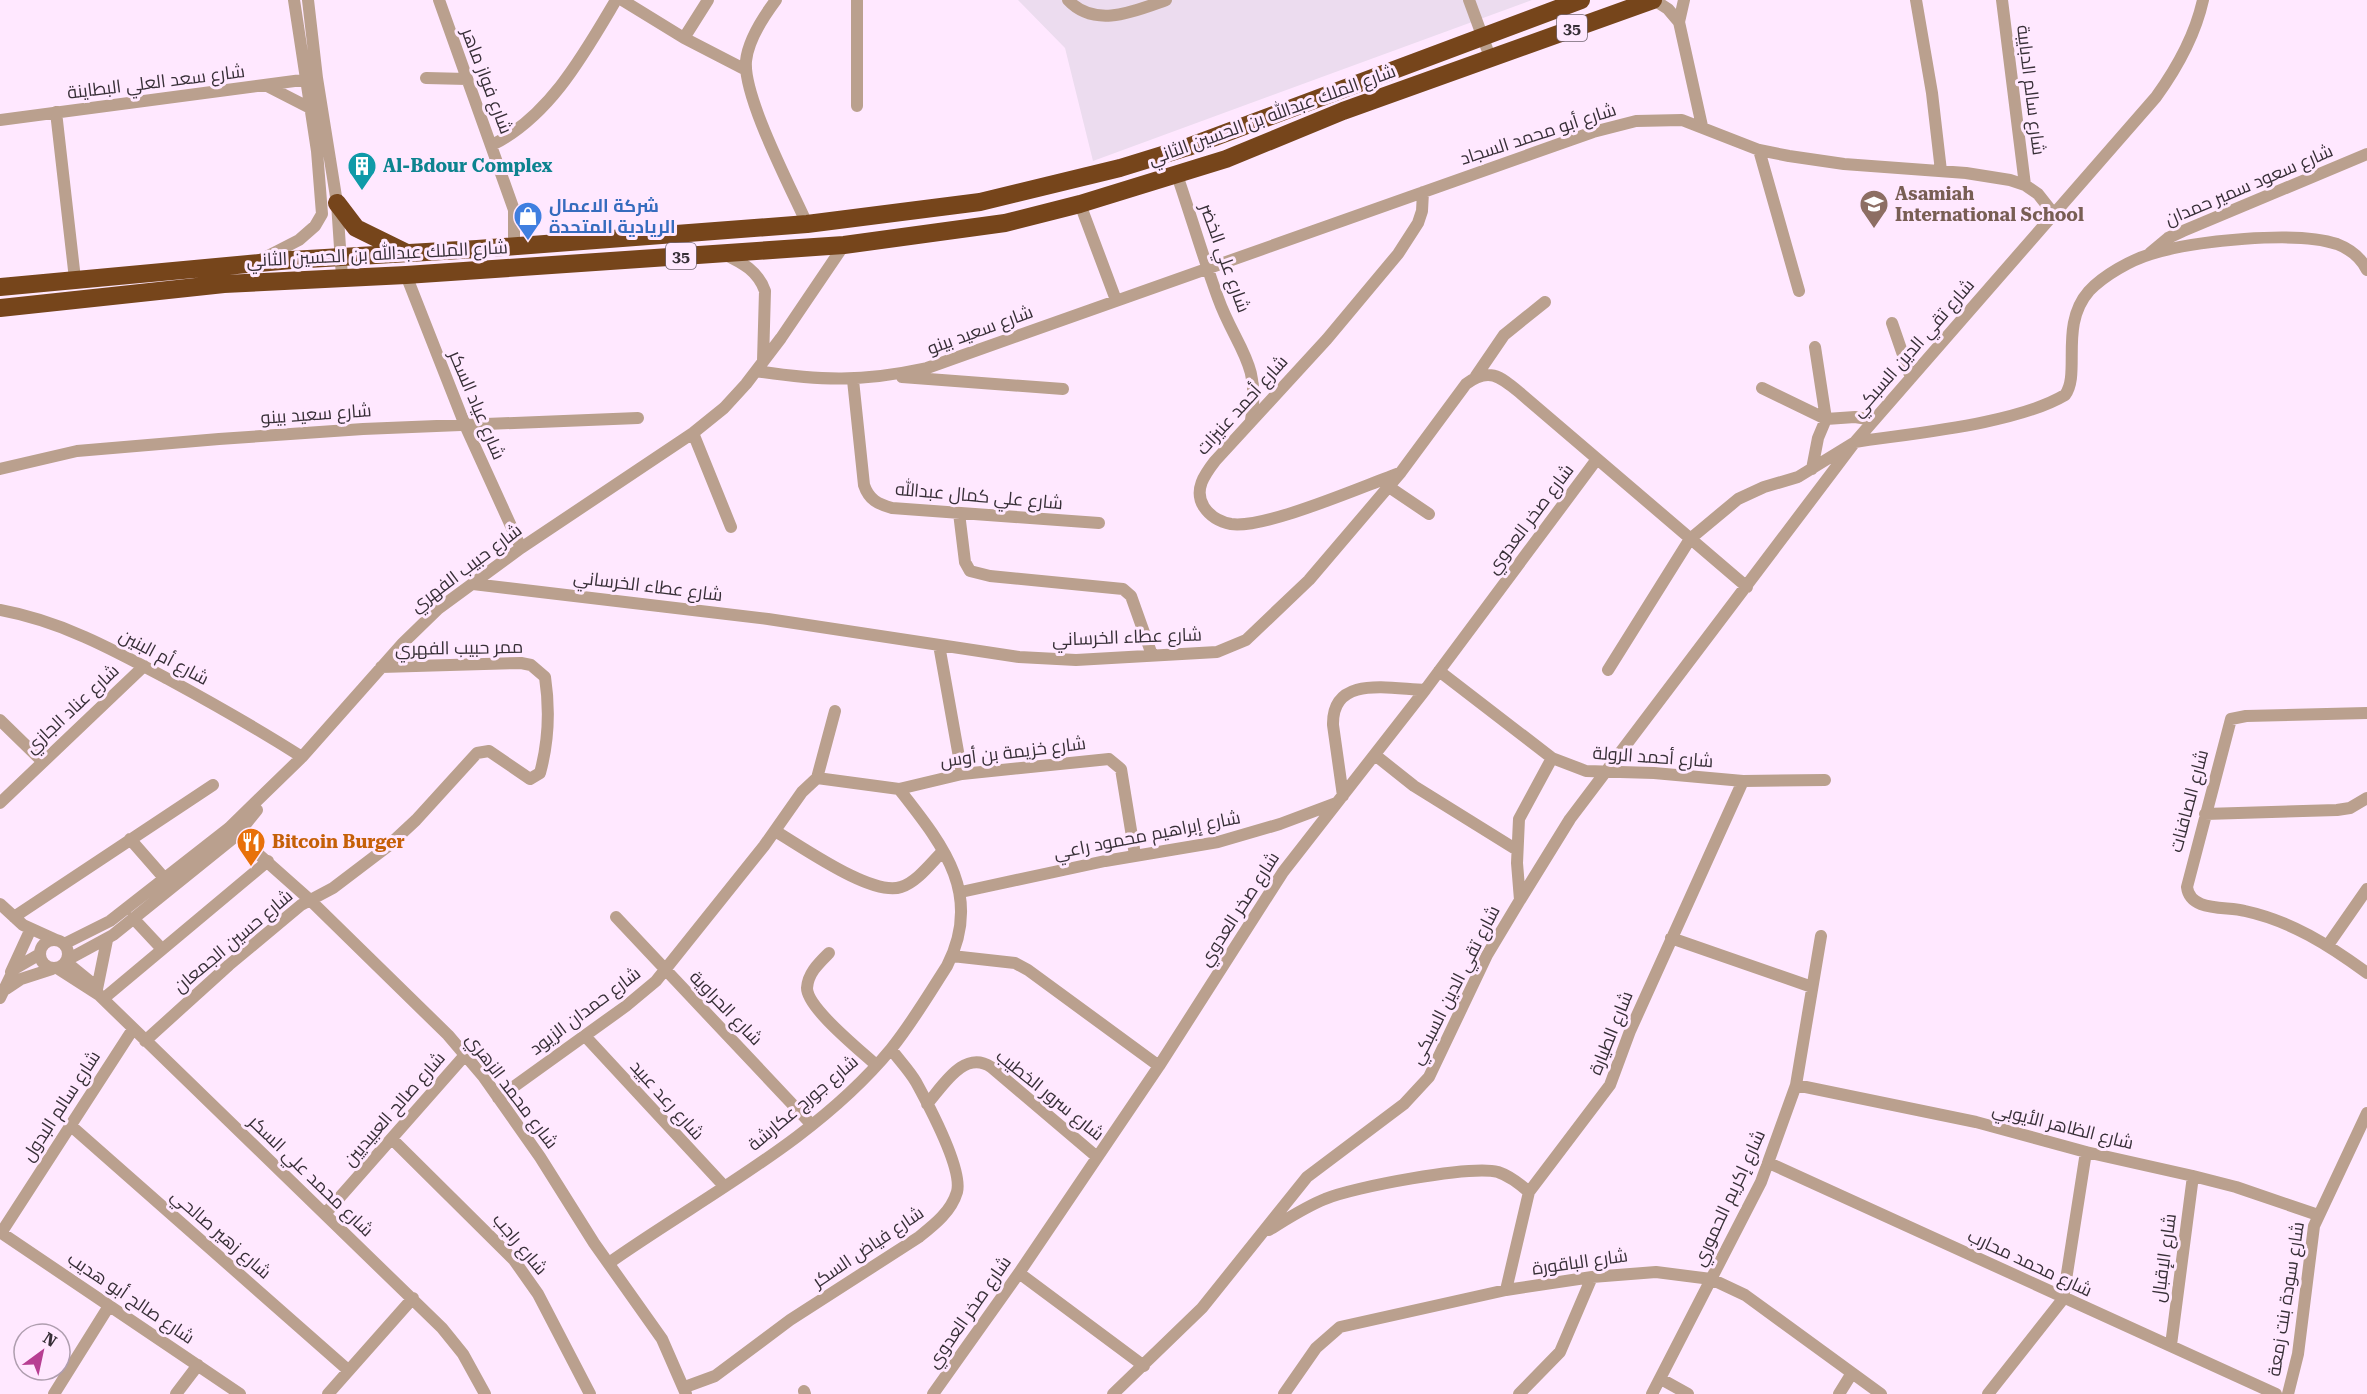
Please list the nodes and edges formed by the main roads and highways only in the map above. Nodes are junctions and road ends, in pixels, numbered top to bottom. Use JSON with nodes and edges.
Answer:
{"nodes":[{"id":1,"x":1581,"y":0,"type":"edge"},
{"id":2,"x":1654,"y":0,"type":"edge"},
{"id":3,"x":337,"y":203,"type":"road end"},
{"id":4,"x":408,"y":253,"type":"junction"},
{"id":5,"x":1,"y":286,"type":"edge"},
{"id":6,"x":0,"y":308,"type":"edge"}],
"edges":[{"from":1,"to":4,"type":"highway","name":"شارع الملك عبدالله بن الحسين الثاني","number":"35"},
{"from":2,"to":6,"type":"highway","name":"شارع الملك عبدالله بن الحسين الثاني","number":"35"},
{"from":3,"to":4,"type":"highway"},
{"from":4,"to":5,"type":"highway","name":"شارع الملك عبدالله بن الحسين الثاني","number":"35"}]}
